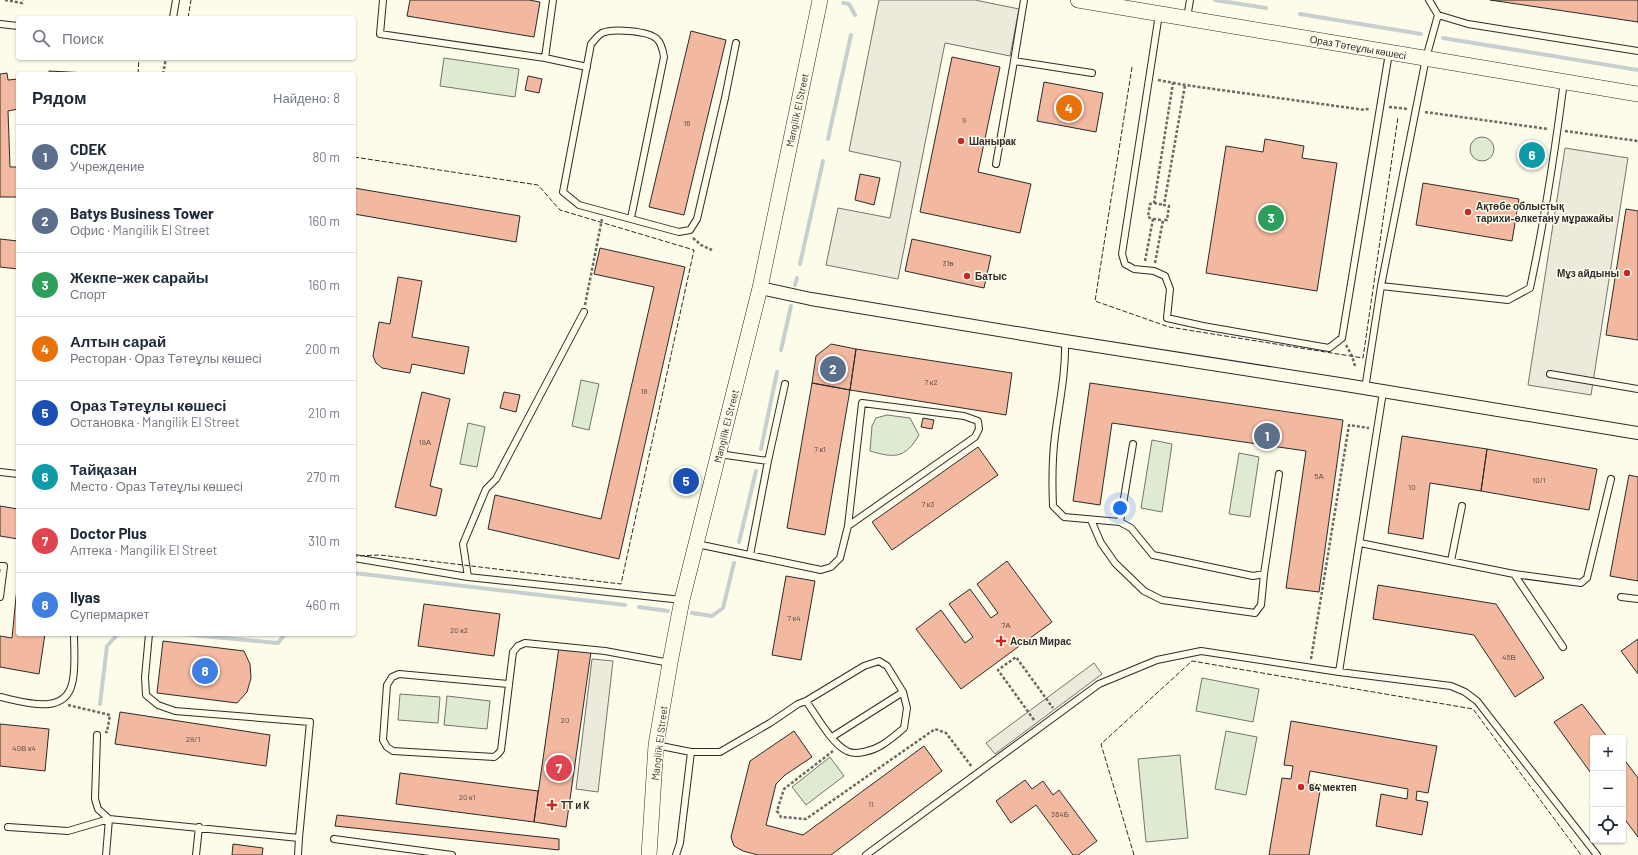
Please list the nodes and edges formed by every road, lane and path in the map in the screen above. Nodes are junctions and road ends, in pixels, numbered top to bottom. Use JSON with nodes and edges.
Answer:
{"nodes":[{"id":1,"x":5,"y":0,"type":"edge"},
{"id":2,"x":23,"y":0,"type":"edge"},
{"id":3,"x":176,"y":0,"type":"edge"},
{"id":4,"x":383,"y":0,"type":"edge"},
{"id":5,"x":553,"y":0,"type":"edge"},
{"id":6,"x":820,"y":0,"type":"edge"},
{"id":7,"x":1024,"y":0,"type":"edge"},
{"id":8,"x":1078,"y":0,"type":"edge"},
{"id":9,"x":1190,"y":0,"type":"edge"},
{"id":10,"x":1429,"y":0,"type":"edge"},
{"id":11,"x":1159,"y":14,"type":"junction"},
{"id":12,"x":1438,"y":15,"type":"junction"},
{"id":13,"x":173,"y":16,"type":"edge"},
{"id":14,"x":1186,"y":18,"type":"junction"},
{"id":15,"x":0,"y":24,"type":"edge"},
{"id":16,"x":16,"y":26,"type":"edge"},
{"id":17,"x":736,"y":43,"type":"dead end"},
{"id":18,"x":1638,"y":50,"type":"edge"},
{"id":19,"x":1389,"y":52,"type":"junction"},
{"id":20,"x":545,"y":58,"type":"junction"},
{"id":21,"x":1426,"y":58,"type":"junction"},
{"id":22,"x":166,"y":60,"type":"edge"},
{"id":23,"x":1014,"y":62,"type":"junction"},
{"id":24,"x":587,"y":67,"type":"junction"},
{"id":25,"x":163,"y":72,"type":"edge"},
{"id":26,"x":1092,"y":73,"type":"dead end"},
{"id":27,"x":1149,"y":78,"type":"junction"},
{"id":28,"x":1564,"y":81,"type":"junction"},
{"id":29,"x":1173,"y":83,"type":"junction"},
{"id":30,"x":1185,"y":85,"type":"junction"},
{"id":31,"x":1638,"y":94,"type":"edge"},
{"id":32,"x":1380,"y":105,"type":"junction"},
{"id":33,"x":1415,"y":110,"type":"junction"},
{"id":34,"x":1558,"y":130,"type":"junction"},
{"id":35,"x":1638,"y":141,"type":"edge"},
{"id":36,"x":996,"y":164,"type":"dead end"},
{"id":37,"x":1154,"y":203,"type":"junction"},
{"id":38,"x":1164,"y":205,"type":"junction"},
{"id":39,"x":604,"y":213,"type":"junction"},
{"id":40,"x":631,"y":218,"type":"junction"},
{"id":41,"x":1153,"y":219,"type":"junction"},
{"id":42,"x":1162,"y":220,"type":"junction"},
{"id":43,"x":690,"y":230,"type":"junction"},
{"id":44,"x":712,"y":250,"type":"dead end"},
{"id":45,"x":1144,"y":270,"type":"junction"},
{"id":46,"x":1154,"y":271,"type":"junction"},
{"id":47,"x":1381,"y":286,"type":"junction"},
{"id":48,"x":760,"y":288,"type":"junction"},
{"id":49,"x":584,"y":312,"type":"joint"},
{"id":50,"x":1342,"y":338,"type":"junction"},
{"id":51,"x":1065,"y":341,"type":"junction"},
{"id":52,"x":1355,"y":366,"type":"dead end"},
{"id":53,"x":1550,"y":374,"type":"dead end"},
{"id":54,"x":785,"y":384,"type":"dead end"},
{"id":55,"x":1365,"y":389,"type":"junction"},
{"id":56,"x":1638,"y":389,"type":"edge"},
{"id":57,"x":1383,"y":392,"type":"junction"},
{"id":58,"x":1377,"y":429,"type":"junction"},
{"id":59,"x":1638,"y":433,"type":"edge"},
{"id":60,"x":1133,"y":444,"type":"dead end"},
{"id":61,"x":719,"y":454,"type":"junction"},
{"id":62,"x":768,"y":461,"type":"junction"},
{"id":63,"x":0,"y":472,"type":"edge"},
{"id":64,"x":16,"y":474,"type":"edge"},
{"id":65,"x":1279,"y":474,"type":"dead end"},
{"id":66,"x":1611,"y":478,"type":"dead end"},
{"id":67,"x":1462,"y":506,"type":"dead end"},
{"id":68,"x":1091,"y":520,"type":"junction"},
{"id":69,"x":1120,"y":522,"type":"junction"},
{"id":70,"x":848,"y":526,"type":"junction"},
{"id":71,"x":1360,"y":543,"type":"junction"},
{"id":72,"x":697,"y":544,"type":"junction"},
{"id":73,"x":750,"y":555,"type":"junction"},
{"id":74,"x":356,"y":558,"type":"edge"},
{"id":75,"x":1451,"y":561,"type":"junction"},
{"id":76,"x":0,"y":566,"type":"edge"},
{"id":77,"x":1264,"y":574,"type":"junction"},
{"id":78,"x":1514,"y":574,"type":"junction"},
{"id":79,"x":468,"y":577,"type":"junction"},
{"id":80,"x":0,"y":597,"type":"edge"},
{"id":81,"x":1621,"y":598,"type":"dead end"},
{"id":82,"x":1638,"y":599,"type":"edge"},
{"id":83,"x":682,"y":600,"type":"junction"},
{"id":84,"x":74,"y":636,"type":"edge"},
{"id":85,"x":150,"y":636,"type":"edge"},
{"id":86,"x":1563,"y":646,"type":"dead end"},
{"id":87,"x":670,"y":663,"type":"junction"},
{"id":88,"x":1310,"y":668,"type":"junction"},
{"id":89,"x":1339,"y":672,"type":"junction"},
{"id":90,"x":508,"y":684,"type":"junction"},
{"id":91,"x":903,"y":692,"type":"junction"},
{"id":92,"x":0,"y":697,"type":"edge"},
{"id":93,"x":806,"y":701,"type":"junction"},
{"id":94,"x":57,"y":703,"type":"junction"},
{"id":95,"x":1058,"y":715,"type":"junction"},
{"id":96,"x":1040,"y":728,"type":"junction"},
{"id":97,"x":97,"y":735,"type":"joint"},
{"id":98,"x":832,"y":737,"type":"junction"},
{"id":99,"x":656,"y":745,"type":"junction"},
{"id":100,"x":839,"y":746,"type":"junction"},
{"id":101,"x":690,"y":752,"type":"junction"},
{"id":102,"x":977,"y":773,"type":"junction"},
{"id":103,"x":109,"y":819,"type":"junction"},
{"id":104,"x":8,"y":827,"type":"dead end"},
{"id":105,"x":199,"y":827,"type":"junction"},
{"id":106,"x":299,"y":838,"type":"junction"},
{"id":107,"x":334,"y":839,"type":"dead end"},
{"id":108,"x":106,"y":855,"type":"edge"},
{"id":109,"x":196,"y":855,"type":"edge"},
{"id":110,"x":298,"y":855,"type":"edge"},
{"id":111,"x":452,"y":855,"type":"edge"},
{"id":112,"x":649,"y":855,"type":"edge"},
{"id":113,"x":676,"y":855,"type":"edge"},
{"id":114,"x":866,"y":855,"type":"edge"},
{"id":115,"x":1597,"y":855,"type":"edge"}],
"edges":[{"from":1,"to":2,"type":"path"},
{"from":3,"to":13,"type":"lane"},
{"from":4,"to":20,"type":"lane"},
{"from":5,"to":20,"type":"lane"},
{"from":6,"to":48,"type":"street","name":"Mangilik El Street"},
{"from":7,"to":23,"type":"lane"},
{"from":8,"to":11,"type":"street","name":"Ораз Тәтеұлы көшесі"},
{"from":9,"to":14,"type":"lane"},
{"from":10,"to":12,"type":"lane"},
{"from":11,"to":14,"type":"street","name":"Ораз Тәтеұлы көшесі"},
{"from":11,"to":27,"type":"lane"},
{"from":12,"to":18,"type":"lane"},
{"from":12,"to":21,"type":"lane"},
{"from":14,"to":19,"type":"street","name":"Ораз Тәтеұлы көшесі"},
{"from":15,"to":16,"type":"lane"},
{"from":17,"to":43,"type":"lane"},
{"from":19,"to":21,"type":"street","name":"Ораз Тәтеұлы көшесі"},
{"from":19,"to":32,"type":"lane"},
{"from":20,"to":24,"type":"lane"},
{"from":21,"to":28,"type":"street","name":"Ораз Тәтеұлы көшесі"},
{"from":21,"to":33,"type":"lane"},
{"from":22,"to":25,"type":"path"},
{"from":23,"to":26,"type":"lane"},
{"from":23,"to":36,"type":"lane"},
{"from":24,"to":39,"type":"lane"},
{"from":24,"to":40,"type":"lane"},
{"from":27,"to":29,"type":"path"},
{"from":27,"to":45,"type":"lane"},
{"from":28,"to":31,"type":"street","name":"Ораз Тәтеұлы көшесі"},
{"from":28,"to":34,"type":"lane"},
{"from":29,"to":30,"type":"path"},
{"from":29,"to":37,"type":"path"},
{"from":30,"to":32,"type":"path"},
{"from":30,"to":38,"type":"path"},
{"from":32,"to":33,"type":"path"},
{"from":32,"to":50,"type":"lane"},
{"from":33,"to":34,"type":"path"},
{"from":33,"to":47,"type":"lane"},
{"from":34,"to":35,"type":"path"},
{"from":34,"to":47,"type":"lane"},
{"from":37,"to":38,"type":"path"},
{"from":37,"to":41,"type":"path"},
{"from":38,"to":42,"type":"path"},
{"from":39,"to":40,"type":"lane"},
{"from":39,"to":49,"type":"path"},
{"from":40,"to":43,"type":"lane"},
{"from":41,"to":42,"type":"path"},
{"from":41,"to":45,"type":"path"},
{"from":42,"to":46,"type":"path"},
{"from":43,"to":44,"type":"path"},
{"from":45,"to":46,"type":"lane"},
{"from":46,"to":50,"type":"lane"},
{"from":47,"to":55,"type":"lane"},
{"from":48,"to":51,"type":"street"},
{"from":48,"to":61,"type":"street","name":"Mangilik El Street"},
{"from":49,"to":79,"type":"lane"},
{"from":50,"to":52,"type":"path"},
{"from":51,"to":55,"type":"street"},
{"from":51,"to":68,"type":"lane"},
{"from":53,"to":56,"type":"lane"},
{"from":54,"to":62,"type":"lane"},
{"from":55,"to":57,"type":"street"},
{"from":57,"to":58,"type":"lane"},
{"from":57,"to":59,"type":"street"},
{"from":58,"to":71,"type":"lane"},
{"from":58,"to":88,"type":"path"},
{"from":60,"to":69,"type":"lane"},
{"from":61,"to":62,"type":"lane"},
{"from":61,"to":72,"type":"street","name":"Mangilik El Street"},
{"from":62,"to":73,"type":"lane"},
{"from":63,"to":64,"type":"lane"},
{"from":65,"to":77,"type":"lane"},
{"from":66,"to":78,"type":"lane"},
{"from":67,"to":75,"type":"lane"},
{"from":68,"to":69,"type":"lane"},
{"from":68,"to":77,"type":"lane"},
{"from":69,"to":77,"type":"lane"},
{"from":70,"to":70,"type":"lane"},
{"from":70,"to":73,"type":"lane"},
{"from":71,"to":75,"type":"lane"},
{"from":71,"to":89,"type":"lane"},
{"from":72,"to":73,"type":"lane"},
{"from":72,"to":83,"type":"street","name":"Mangilik El Street"},
{"from":74,"to":79,"type":"lane"},
{"from":75,"to":78,"type":"lane"},
{"from":76,"to":80,"type":"lane"},
{"from":78,"to":86,"type":"lane"},
{"from":79,"to":83,"type":"lane"},
{"from":81,"to":82,"type":"lane"},
{"from":83,"to":87,"type":"street","name":"Mangilik El Street"},
{"from":84,"to":94,"type":"lane"},
{"from":85,"to":106,"type":"lane"},
{"from":87,"to":90,"type":"lane"},
{"from":87,"to":99,"type":"street","name":"Mangilik El Street"},
{"from":88,"to":89,"type":"lane"},
{"from":88,"to":95,"type":"lane"},
{"from":89,"to":115,"type":"lane"},
{"from":90,"to":90,"type":"lane"},
{"from":91,"to":93,"type":"lane"},
{"from":91,"to":98,"type":"lane"},
{"from":91,"to":100,"type":"lane"},
{"from":92,"to":94,"type":"lane"},
{"from":93,"to":98,"type":"lane"},
{"from":93,"to":101,"type":"lane"},
{"from":94,"to":97,"type":"path"},
{"from":95,"to":96,"type":"lane"},
{"from":95,"to":96,"type":"path"},
{"from":96,"to":102,"type":"lane"},
{"from":97,"to":103,"type":"lane"},
{"from":98,"to":100,"type":"lane"},
{"from":99,"to":101,"type":"lane"},
{"from":99,"to":112,"type":"street","name":"Mangilik El Street"},
{"from":100,"to":102,"type":"path"},
{"from":101,"to":113,"type":"lane"},
{"from":102,"to":114,"type":"lane"},
{"from":103,"to":104,"type":"lane"},
{"from":103,"to":105,"type":"lane"},
{"from":103,"to":108,"type":"lane"},
{"from":105,"to":106,"type":"lane"},
{"from":105,"to":109,"type":"lane"},
{"from":106,"to":110,"type":"lane"},
{"from":107,"to":111,"type":"lane"}]}
